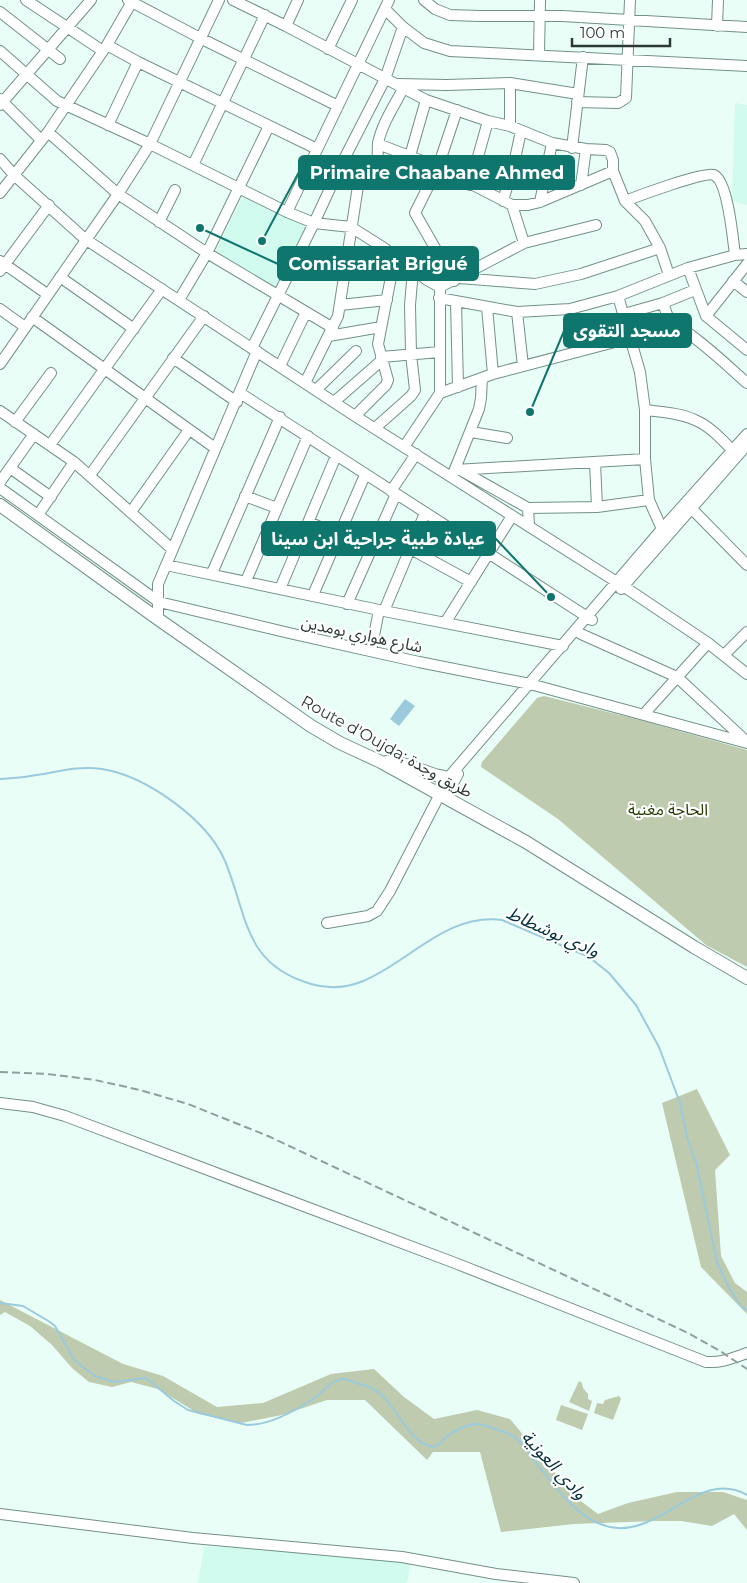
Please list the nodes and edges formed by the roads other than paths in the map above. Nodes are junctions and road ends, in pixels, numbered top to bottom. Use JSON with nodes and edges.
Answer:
{"nodes":[{"id":1,"x":26,"y":0,"type":"edge"},
{"id":2,"x":219,"y":0,"type":"edge"},
{"id":3,"x":232,"y":0,"type":"edge"},
{"id":4,"x":298,"y":0,"type":"edge"},
{"id":5,"x":352,"y":0,"type":"edge"},
{"id":6,"x":424,"y":0,"type":"edge"},
{"id":7,"x":540,"y":0,"type":"edge"},
{"id":8,"x":630,"y":0,"type":"edge"},
{"id":9,"x":718,"y":0,"type":"edge"},
{"id":10,"x":87,"y":1,"type":"edge"},
{"id":11,"x":131,"y":1,"type":"edge"},
{"id":12,"x":245,"y":3,"type":"edge"},
{"id":13,"x":387,"y":4,"type":"edge"},
{"id":14,"x":0,"y":12,"type":"edge"},
{"id":15,"x":265,"y":16,"type":"junction"},
{"id":16,"x":540,"y":16,"type":"junction"},
{"id":17,"x":628,"y":20,"type":"junction"},
{"id":18,"x":286,"y":26,"type":"junction"},
{"id":19,"x":717,"y":26,"type":"junction"},
{"id":20,"x":67,"y":27,"type":"junction"},
{"id":21,"x":403,"y":27,"type":"junction"},
{"id":22,"x":747,"y":27,"type":"edge"},
{"id":23,"x":202,"y":39,"type":"junction"},
{"id":24,"x":105,"y":48,"type":"junction"},
{"id":25,"x":328,"y":49,"type":"junction"},
{"id":26,"x":49,"y":50,"type":"junction"},
{"id":27,"x":0,"y":51,"type":"edge"},
{"id":28,"x":539,"y":55,"type":"junction"},
{"id":29,"x":583,"y":57,"type":"junction"},
{"id":30,"x":60,"y":59,"type":"dead end"},
{"id":31,"x":628,"y":59,"type":"junction"},
{"id":32,"x":244,"y":60,"type":"junction"},
{"id":33,"x":138,"y":62,"type":"junction"},
{"id":34,"x":359,"y":64,"type":"junction"},
{"id":35,"x":747,"y":66,"type":"edge"},
{"id":36,"x":26,"y":75,"type":"junction"},
{"id":37,"x":180,"y":82,"type":"junction"},
{"id":38,"x":510,"y":83,"type":"junction"},
{"id":39,"x":394,"y":84,"type":"junction"},
{"id":40,"x":578,"y":98,"type":"junction"},
{"id":41,"x":426,"y":100,"type":"junction"},
{"id":42,"x":1,"y":102,"type":"edge"},
{"id":43,"x":223,"y":104,"type":"junction"},
{"id":44,"x":66,"y":106,"type":"junction"},
{"id":45,"x":338,"y":106,"type":"junction"},
{"id":46,"x":457,"y":110,"type":"junction"},
{"id":47,"x":488,"y":121,"type":"junction"},
{"id":48,"x":108,"y":124,"type":"junction"},
{"id":49,"x":269,"y":126,"type":"junction"},
{"id":50,"x":510,"y":126,"type":"junction"},
{"id":51,"x":521,"y":131,"type":"junction"},
{"id":52,"x":45,"y":136,"type":"junction"},
{"id":53,"x":552,"y":143,"type":"junction"},
{"id":54,"x":150,"y":144,"type":"junction"},
{"id":55,"x":378,"y":144,"type":"junction"},
{"id":56,"x":572,"y":148,"type":"junction"},
{"id":57,"x":316,"y":149,"type":"junction"},
{"id":58,"x":586,"y":150,"type":"junction"},
{"id":59,"x":410,"y":156,"type":"junction"},
{"id":60,"x":0,"y":159,"type":"edge"},
{"id":61,"x":192,"y":166,"type":"junction"},
{"id":62,"x":340,"y":167,"type":"junction"},
{"id":63,"x":438,"y":167,"type":"junction"},
{"id":64,"x":613,"y":171,"type":"junction"},
{"id":65,"x":360,"y":173,"type":"junction"},
{"id":66,"x":14,"y":175,"type":"junction"},
{"id":67,"x":581,"y":184,"type":"junction"},
{"id":68,"x":470,"y":185,"type":"junction"},
{"id":69,"x":239,"y":189,"type":"junction"},
{"id":70,"x":175,"y":190,"type":"dead end"},
{"id":71,"x":0,"y":194,"type":"edge"},
{"id":72,"x":118,"y":194,"type":"junction"},
{"id":73,"x":625,"y":201,"type":"junction"},
{"id":74,"x":540,"y":202,"type":"junction"},
{"id":75,"x":508,"y":203,"type":"junction"},
{"id":76,"x":49,"y":205,"type":"junction"},
{"id":77,"x":287,"y":212,"type":"junction"},
{"id":78,"x":158,"y":222,"type":"junction"},
{"id":79,"x":314,"y":223,"type":"junction"},
{"id":80,"x":596,"y":225,"type":"dead end"},
{"id":81,"x":350,"y":227,"type":"junction"},
{"id":82,"x":85,"y":239,"type":"junction"},
{"id":83,"x":524,"y":243,"type":"junction"},
{"id":84,"x":660,"y":248,"type":"junction"},
{"id":85,"x":207,"y":253,"type":"junction"},
{"id":86,"x":747,"y":254,"type":"edge"},
{"id":87,"x":735,"y":255,"type":"junction"},
{"id":88,"x":396,"y":257,"type":"junction"},
{"id":89,"x":747,"y":264,"type":"edge"},
{"id":90,"x":1,"y":266,"type":"edge"},
{"id":91,"x":688,"y":268,"type":"junction"},
{"id":92,"x":412,"y":270,"type":"junction"},
{"id":93,"x":669,"y":275,"type":"junction"},
{"id":94,"x":60,"y":277,"type":"junction"},
{"id":95,"x":457,"y":279,"type":"junction"},
{"id":96,"x":733,"y":281,"type":"junction"},
{"id":97,"x":440,"y":287,"type":"junction"},
{"id":98,"x":162,"y":289,"type":"junction"},
{"id":99,"x":695,"y":290,"type":"junction"},
{"id":100,"x":747,"y":292,"type":"edge"},
{"id":101,"x":47,"y":294,"type":"junction"},
{"id":102,"x":278,"y":296,"type":"junction"},
{"id":103,"x":618,"y":296,"type":"junction"},
{"id":104,"x":439,"y":298,"type":"junction"},
{"id":105,"x":179,"y":300,"type":"junction"},
{"id":106,"x":387,"y":300,"type":"junction"},
{"id":107,"x":456,"y":301,"type":"junction"},
{"id":108,"x":663,"y":303,"type":"junction"},
{"id":109,"x":340,"y":305,"type":"junction"},
{"id":110,"x":487,"y":307,"type":"junction"},
{"id":111,"x":0,"y":309,"type":"edge"},
{"id":112,"x":306,"y":312,"type":"junction"},
{"id":113,"x":516,"y":312,"type":"junction"},
{"id":114,"x":624,"y":314,"type":"junction"},
{"id":115,"x":204,"y":316,"type":"junction"},
{"id":116,"x":706,"y":316,"type":"junction"},
{"id":117,"x":32,"y":317,"type":"junction"},
{"id":118,"x":670,"y":323,"type":"junction"},
{"id":119,"x":381,"y":326,"type":"junction"},
{"id":120,"x":25,"y":327,"type":"junction"},
{"id":121,"x":134,"y":329,"type":"junction"},
{"id":122,"x":331,"y":332,"type":"junction"},
{"id":123,"x":630,"y":338,"type":"junction"},
{"id":124,"x":255,"y":350,"type":"junction"},
{"id":125,"x":747,"y":350,"type":"edge"},
{"id":126,"x":356,"y":351,"type":"dead end"},
{"id":127,"x":440,"y":352,"type":"junction"},
{"id":128,"x":411,"y":354,"type":"junction"},
{"id":129,"x":174,"y":358,"type":"junction"},
{"id":130,"x":381,"y":358,"type":"junction"},
{"id":131,"x":1,"y":359,"type":"edge"},
{"id":132,"x":280,"y":366,"type":"junction"},
{"id":133,"x":523,"y":366,"type":"junction"},
{"id":134,"x":105,"y":368,"type":"junction"},
{"id":135,"x":51,"y":373,"type":"dead end"},
{"id":136,"x":493,"y":374,"type":"junction"},
{"id":137,"x":482,"y":378,"type":"junction"},
{"id":138,"x":305,"y":383,"type":"junction"},
{"id":139,"x":747,"y":383,"type":"edge"},
{"id":140,"x":458,"y":387,"type":"junction"},
{"id":141,"x":316,"y":390,"type":"junction"},
{"id":142,"x":440,"y":393,"type":"junction"},
{"id":143,"x":144,"y":397,"type":"junction"},
{"id":144,"x":238,"y":397,"type":"junction"},
{"id":145,"x":334,"y":402,"type":"junction"},
{"id":146,"x":645,"y":410,"type":"junction"},
{"id":147,"x":0,"y":411,"type":"edge"},
{"id":148,"x":355,"y":416,"type":"junction"},
{"id":149,"x":280,"y":418,"type":"junction"},
{"id":150,"x":15,"y":422,"type":"junction"},
{"id":151,"x":375,"y":428,"type":"junction"},
{"id":152,"x":188,"y":430,"type":"junction"},
{"id":153,"x":471,"y":432,"type":"junction"},
{"id":154,"x":34,"y":434,"type":"junction"},
{"id":155,"x":747,"y":434,"type":"edge"},
{"id":156,"x":308,"y":436,"type":"junction"},
{"id":157,"x":507,"y":438,"type":"dead end"},
{"id":158,"x":50,"y":445,"type":"junction"},
{"id":159,"x":747,"y":445,"type":"edge"},
{"id":160,"x":404,"y":447,"type":"junction"},
{"id":161,"x":215,"y":448,"type":"junction"},
{"id":162,"x":735,"y":453,"type":"junction"},
{"id":163,"x":416,"y":454,"type":"junction"},
{"id":164,"x":336,"y":456,"type":"junction"},
{"id":165,"x":645,"y":458,"type":"junction"},
{"id":166,"x":74,"y":462,"type":"junction"},
{"id":167,"x":595,"y":462,"type":"junction"},
{"id":168,"x":10,"y":468,"type":"junction"},
{"id":169,"x":456,"y":472,"type":"junction"},
{"id":170,"x":365,"y":474,"type":"junction"},
{"id":171,"x":90,"y":475,"type":"junction"},
{"id":172,"x":0,"y":482,"type":"edge"},
{"id":173,"x":0,"y":488,"type":"edge"},
{"id":174,"x":394,"y":493,"type":"junction"},
{"id":175,"x":51,"y":496,"type":"junction"},
{"id":176,"x":245,"y":496,"type":"junction"},
{"id":177,"x":649,"y":500,"type":"junction"},
{"id":178,"x":0,"y":505,"type":"edge"},
{"id":179,"x":597,"y":507,"type":"junction"},
{"id":180,"x":277,"y":508,"type":"junction"},
{"id":181,"x":528,"y":508,"type":"junction"},
{"id":182,"x":691,"y":508,"type":"junction"},
{"id":183,"x":131,"y":512,"type":"junction"},
{"id":184,"x":425,"y":513,"type":"junction"},
{"id":185,"x":38,"y":515,"type":"junction"},
{"id":186,"x":512,"y":516,"type":"junction"},
{"id":187,"x":309,"y":522,"type":"junction"},
{"id":188,"x":529,"y":526,"type":"junction"},
{"id":189,"x":665,"y":532,"type":"junction"},
{"id":190,"x":339,"y":536,"type":"junction"},
{"id":191,"x":409,"y":548,"type":"junction"},
{"id":192,"x":172,"y":549,"type":"junction"},
{"id":193,"x":489,"y":554,"type":"junction"},
{"id":194,"x":746,"y":562,"type":"edge"},
{"id":195,"x":166,"y":565,"type":"junction"},
{"id":196,"x":212,"y":574,"type":"junction"},
{"id":197,"x":246,"y":582,"type":"junction"},
{"id":198,"x":471,"y":582,"type":"junction"},
{"id":199,"x":158,"y":584,"type":"junction"},
{"id":200,"x":620,"y":584,"type":"junction"},
{"id":201,"x":280,"y":589,"type":"junction"},
{"id":202,"x":144,"y":592,"type":"junction"},
{"id":203,"x":313,"y":595,"type":"junction"},
{"id":204,"x":159,"y":602,"type":"junction"},
{"id":205,"x":347,"y":604,"type":"junction"},
{"id":206,"x":381,"y":611,"type":"junction"},
{"id":207,"x":590,"y":618,"type":"junction"},
{"id":208,"x":158,"y":619,"type":"junction"},
{"id":209,"x":445,"y":623,"type":"junction"},
{"id":210,"x":747,"y":632,"type":"edge"},
{"id":211,"x":581,"y":634,"type":"junction"},
{"id":212,"x":708,"y":643,"type":"junction"},
{"id":213,"x":562,"y":646,"type":"junction"},
{"id":214,"x":371,"y":651,"type":"junction"},
{"id":215,"x":724,"y":655,"type":"junction"},
{"id":216,"x":747,"y":674,"type":"edge"},
{"id":217,"x":677,"y":677,"type":"junction"},
{"id":218,"x":533,"y":685,"type":"junction"},
{"id":219,"x":644,"y":714,"type":"junction"},
{"id":220,"x":747,"y":743,"type":"edge"},
{"id":221,"x":381,"y":762,"type":"junction"},
{"id":222,"x":451,"y":778,"type":"junction"},
{"id":223,"x":441,"y":795,"type":"junction"},
{"id":224,"x":327,"y":922,"type":"dead end"},
{"id":225,"x":747,"y":978,"type":"edge"},
{"id":226,"x":0,"y":1103,"type":"edge"},
{"id":227,"x":747,"y":1353,"type":"edge"},
{"id":228,"x":0,"y":1514,"type":"edge"},
{"id":229,"x":574,"y":1583,"type":"edge"}],
"edges":[{"from":1,"to":20,"type":"street"},
{"from":2,"to":23,"type":"street"},
{"from":3,"to":12,"type":"street"},
{"from":4,"to":18,"type":"street"},
{"from":5,"to":25,"type":"street"},
{"from":6,"to":16,"type":"street"},
{"from":7,"to":16,"type":"street"},
{"from":8,"to":17,"type":"street"},
{"from":9,"to":19,"type":"street"},
{"from":10,"to":20,"type":"street"},
{"from":11,"to":23,"type":"street"},
{"from":11,"to":24,"type":"street"},
{"from":12,"to":15,"type":"street"},
{"from":13,"to":21,"type":"street"},
{"from":13,"to":34,"type":"street"},
{"from":14,"to":26,"type":"street"},
{"from":15,"to":18,"type":"street"},
{"from":15,"to":32,"type":"street"},
{"from":16,"to":17,"type":"street"},
{"from":16,"to":28,"type":"street"},
{"from":17,"to":19,"type":"street"},
{"from":17,"to":31,"type":"street"},
{"from":18,"to":25,"type":"street"},
{"from":19,"to":22,"type":"street"},
{"from":20,"to":24,"type":"street"},
{"from":20,"to":26,"type":"street"},
{"from":21,"to":28,"type":"street"},
{"from":21,"to":39,"type":"street"},
{"from":23,"to":32,"type":"street"},
{"from":23,"to":37,"type":"street"},
{"from":24,"to":33,"type":"street"},
{"from":24,"to":44,"type":"street"},
{"from":25,"to":34,"type":"street"},
{"from":26,"to":30,"type":"street"},
{"from":26,"to":36,"type":"street"},
{"from":27,"to":36,"type":"street"},
{"from":28,"to":29,"type":"street"},
{"from":29,"to":31,"type":"street"},
{"from":29,"to":40,"type":"street"},
{"from":31,"to":35,"type":"street"},
{"from":31,"to":40,"type":"street"},
{"from":32,"to":43,"type":"street"},
{"from":32,"to":45,"type":"street"},
{"from":33,"to":37,"type":"street"},
{"from":33,"to":48,"type":"street"},
{"from":34,"to":39,"type":"street"},
{"from":34,"to":45,"type":"street"},
{"from":36,"to":42,"type":"street"},
{"from":36,"to":44,"type":"street"},
{"from":37,"to":43,"type":"street"},
{"from":37,"to":54,"type":"street"},
{"from":38,"to":39,"type":"street"},
{"from":38,"to":40,"type":"street"},
{"from":38,"to":50,"type":"street"},
{"from":39,"to":41,"type":"street"},
{"from":39,"to":55,"type":"street"},
{"from":39,"to":62,"type":"street"},
{"from":40,"to":56,"type":"street"},
{"from":41,"to":46,"type":"street"},
{"from":41,"to":59,"type":"street"},
{"from":42,"to":52,"type":"street"},
{"from":43,"to":49,"type":"street"},
{"from":43,"to":61,"type":"street"},
{"from":44,"to":48,"type":"street"},
{"from":44,"to":52,"type":"street"},
{"from":45,"to":57,"type":"street"},
{"from":46,"to":47,"type":"street"},
{"from":46,"to":63,"type":"street"},
{"from":47,"to":50,"type":"street"},
{"from":47,"to":68,"type":"street"},
{"from":48,"to":54,"type":"street"},
{"from":49,"to":57,"type":"street"},
{"from":49,"to":69,"type":"street"},
{"from":50,"to":51,"type":"street"},
{"from":51,"to":53,"type":"street"},
{"from":51,"to":75,"type":"street"},
{"from":52,"to":66,"type":"street"},
{"from":52,"to":72,"type":"street"},
{"from":53,"to":56,"type":"street"},
{"from":53,"to":74,"type":"street"},
{"from":54,"to":61,"type":"street"},
{"from":54,"to":72,"type":"street"},
{"from":55,"to":59,"type":"street"},
{"from":55,"to":65,"type":"street"},
{"from":56,"to":58,"type":"street"},
{"from":57,"to":77,"type":"street"},
{"from":58,"to":64,"type":"street"},
{"from":58,"to":67,"type":"street"},
{"from":59,"to":63,"type":"street"},
{"from":60,"to":66,"type":"street"},
{"from":61,"to":69,"type":"street"},
{"from":62,"to":65,"type":"street"},
{"from":62,"to":79,"type":"street"},
{"from":63,"to":68,"type":"street"},
{"from":63,"to":95,"type":"street"},
{"from":64,"to":67,"type":"street"},
{"from":64,"to":73,"type":"street"},
{"from":65,"to":81,"type":"street"},
{"from":66,"to":71,"type":"street"},
{"from":66,"to":76,"type":"street"},
{"from":67,"to":74,"type":"street"},
{"from":68,"to":75,"type":"street"},
{"from":69,"to":77,"type":"street"},
{"from":69,"to":85,"type":"street"},
{"from":70,"to":78,"type":"street"},
{"from":72,"to":78,"type":"street"},
{"from":72,"to":82,"type":"street"},
{"from":73,"to":84,"type":"street"},
{"from":73,"to":87,"type":"street"},
{"from":74,"to":75,"type":"street"},
{"from":75,"to":83,"type":"street"},
{"from":76,"to":82,"type":"street"},
{"from":76,"to":90,"type":"street"},
{"from":77,"to":79,"type":"street"},
{"from":78,"to":85,"type":"street"},
{"from":79,"to":81,"type":"street"},
{"from":79,"to":102,"type":"street"},
{"from":80,"to":83,"type":"street"},
{"from":81,"to":88,"type":"street"},
{"from":81,"to":109,"type":"street"},
{"from":82,"to":94,"type":"street"},
{"from":82,"to":98,"type":"street"},
{"from":83,"to":95,"type":"street"},
{"from":84,"to":93,"type":"street"},
{"from":84,"to":95,"type":"street"},
{"from":85,"to":102,"type":"street"},
{"from":85,"to":105,"type":"street"},
{"from":86,"to":87,"type":"street"},
{"from":87,"to":91,"type":"street"},
{"from":88,"to":92,"type":"street"},
{"from":88,"to":106,"type":"street"},
{"from":89,"to":96,"type":"street"},
{"from":90,"to":101,"type":"street"},
{"from":91,"to":93,"type":"street"},
{"from":91,"to":99,"type":"street"},
{"from":92,"to":97,"type":"street"},
{"from":92,"to":128,"type":"street"},
{"from":93,"to":103,"type":"street"},
{"from":94,"to":101,"type":"street"},
{"from":94,"to":121,"type":"street"},
{"from":95,"to":97,"type":"street"},
{"from":96,"to":100,"type":"street"},
{"from":96,"to":116,"type":"street"},
{"from":97,"to":104,"type":"street"},
{"from":98,"to":105,"type":"street"},
{"from":98,"to":121,"type":"street"},
{"from":99,"to":108,"type":"street"},
{"from":99,"to":116,"type":"street"},
{"from":101,"to":117,"type":"street"},
{"from":102,"to":112,"type":"street"},
{"from":102,"to":124,"type":"street"},
{"from":103,"to":113,"type":"street"},
{"from":103,"to":114,"type":"street"},
{"from":104,"to":107,"type":"street"},
{"from":104,"to":127,"type":"street"},
{"from":105,"to":115,"type":"street"},
{"from":106,"to":109,"type":"street"},
{"from":106,"to":119,"type":"street"},
{"from":107,"to":110,"type":"street"},
{"from":107,"to":140,"type":"street"},
{"from":108,"to":114,"type":"street"},
{"from":108,"to":118,"type":"street"},
{"from":109,"to":122,"type":"street"},
{"from":110,"to":113,"type":"street"},
{"from":110,"to":136,"type":"street"},
{"from":111,"to":120,"type":"street"},
{"from":112,"to":122,"type":"street"},
{"from":112,"to":132,"type":"street"},
{"from":113,"to":133,"type":"street"},
{"from":114,"to":123,"type":"street"},
{"from":115,"to":124,"type":"street"},
{"from":115,"to":129,"type":"street"},
{"from":116,"to":125,"type":"street"},
{"from":117,"to":120,"type":"street"},
{"from":117,"to":134,"type":"street"},
{"from":118,"to":123,"type":"street"},
{"from":118,"to":139,"type":"street"},
{"from":119,"to":122,"type":"street"},
{"from":119,"to":130,"type":"street"},
{"from":120,"to":131,"type":"street"},
{"from":121,"to":134,"type":"street"},
{"from":122,"to":138,"type":"street"},
{"from":123,"to":133,"type":"street"},
{"from":123,"to":146,"type":"street"},
{"from":124,"to":132,"type":"street"},
{"from":124,"to":144,"type":"street"},
{"from":126,"to":141,"type":"street"},
{"from":127,"to":128,"type":"street"},
{"from":127,"to":142,"type":"street"},
{"from":128,"to":130,"type":"street"},
{"from":128,"to":151,"type":"street"},
{"from":129,"to":143,"type":"street"},
{"from":129,"to":144,"type":"street"},
{"from":130,"to":145,"type":"street"},
{"from":130,"to":148,"type":"street"},
{"from":132,"to":138,"type":"street"},
{"from":133,"to":136,"type":"street"},
{"from":134,"to":143,"type":"street"},
{"from":134,"to":158,"type":"street"},
{"from":135,"to":150,"type":"street"},
{"from":136,"to":137,"type":"street"},
{"from":137,"to":140,"type":"street"},
{"from":137,"to":153,"type":"street"},
{"from":138,"to":141,"type":"street"},
{"from":140,"to":142,"type":"street"},
{"from":141,"to":145,"type":"street"},
{"from":142,"to":160,"type":"street"},
{"from":143,"to":152,"type":"street"},
{"from":143,"to":171,"type":"street"},
{"from":144,"to":149,"type":"street"},
{"from":144,"to":161,"type":"street"},
{"from":145,"to":148,"type":"street"},
{"from":146,"to":162,"type":"street"},
{"from":146,"to":165,"type":"street"},
{"from":147,"to":150,"type":"street"},
{"from":148,"to":151,"type":"street"},
{"from":149,"to":156,"type":"street"},
{"from":149,"to":176,"type":"street"},
{"from":150,"to":154,"type":"street"},
{"from":151,"to":160,"type":"street"},
{"from":152,"to":161,"type":"street"},
{"from":152,"to":183,"type":"street"},
{"from":153,"to":157,"type":"street"},
{"from":153,"to":169,"type":"street"},
{"from":154,"to":158,"type":"street"},
{"from":154,"to":168,"type":"street"},
{"from":155,"to":162,"type":"street"},
{"from":156,"to":164,"type":"street"},
{"from":156,"to":180,"type":"street"},
{"from":158,"to":166,"type":"street"},
{"from":159,"to":162,"type":"street"},
{"from":160,"to":163,"type":"street"},
{"from":161,"to":192,"type":"street"},
{"from":162,"to":182,"type":"street"},
{"from":162,"to":189,"type":"street"},
{"from":163,"to":169,"type":"street"},
{"from":163,"to":174,"type":"street"},
{"from":164,"to":170,"type":"street"},
{"from":164,"to":187,"type":"street"},
{"from":165,"to":167,"type":"street"},
{"from":165,"to":177,"type":"street"},
{"from":166,"to":171,"type":"street"},
{"from":166,"to":175,"type":"street"},
{"from":167,"to":169,"type":"street"},
{"from":167,"to":179,"type":"street"},
{"from":168,"to":172,"type":"street"},
{"from":168,"to":175,"type":"street"},
{"from":169,"to":181,"type":"street"},
{"from":169,"to":186,"type":"street"},
{"from":170,"to":174,"type":"street"},
{"from":170,"to":190,"type":"street"},
{"from":171,"to":183,"type":"street"},
{"from":173,"to":185,"type":"street","name":"شارع هواري بومدين"},
{"from":174,"to":184,"type":"street"},
{"from":174,"to":205,"type":"street"},
{"from":175,"to":185,"type":"street"},
{"from":176,"to":180,"type":"street"},
{"from":176,"to":196,"type":"street"},
{"from":177,"to":179,"type":"street"},
{"from":177,"to":189,"type":"street"},
{"from":178,"to":208,"type":"main road","name":"Route d'Oujda; طريق وجدة"},
{"from":179,"to":181,"type":"street"},
{"from":180,"to":197,"type":"street"},
{"from":181,"to":188,"type":"street"},
{"from":182,"to":189,"type":"street"},
{"from":182,"to":194,"type":"street"},
{"from":183,"to":192,"type":"street"},
{"from":184,"to":191,"type":"street"},
{"from":184,"to":193,"type":"street"},
{"from":185,"to":202,"type":"street","name":"شارع هواري بومدين"},
{"from":186,"to":188,"type":"street"},
{"from":186,"to":193,"type":"street"},
{"from":187,"to":190,"type":"street"},
{"from":187,"to":201,"type":"street"},
{"from":188,"to":200,"type":"street"},
{"from":189,"to":200,"type":"street"},
{"from":190,"to":203,"type":"street"},
{"from":191,"to":198,"type":"street"},
{"from":191,"to":206,"type":"street"},
{"from":192,"to":195,"type":"street"},
{"from":193,"to":198,"type":"street"},
{"from":193,"to":207,"type":"street"},
{"from":195,"to":196,"type":"street"},
{"from":195,"to":199,"type":"street"},
{"from":196,"to":197,"type":"street"},
{"from":197,"to":201,"type":"street"},
{"from":198,"to":209,"type":"street"},
{"from":199,"to":202,"type":"street"},
{"from":199,"to":204,"type":"street"},
{"from":200,"to":207,"type":"street"},
{"from":200,"to":212,"type":"street"},
{"from":201,"to":203,"type":"street"},
{"from":202,"to":204,"type":"street","name":"شارع هواري بومدين"},
{"from":203,"to":205,"type":"street"},
{"from":204,"to":208,"type":"street"},
{"from":204,"to":214,"type":"street","name":"شارع هواري بومدين"},
{"from":205,"to":206,"type":"street"},
{"from":206,"to":209,"type":"street"},
{"from":206,"to":214,"type":"street"},
{"from":207,"to":211,"type":"street"},
{"from":207,"to":213,"type":"street"},
{"from":208,"to":221,"type":"main road","name":"Route d'Oujda; طريق وجدة"},
{"from":209,"to":213,"type":"street"},
{"from":210,"to":215,"type":"street"},
{"from":211,"to":217,"type":"street"},
{"from":211,"to":218,"type":"street"},
{"from":212,"to":215,"type":"street"},
{"from":212,"to":217,"type":"street"},
{"from":213,"to":218,"type":"street"},
{"from":214,"to":218,"type":"street","name":"شارع هواري بومدين"},
{"from":215,"to":216,"type":"street"},
{"from":217,"to":219,"type":"street"},
{"from":217,"to":220,"type":"street"},
{"from":218,"to":219,"type":"street","name":"شارع هواري بومدين"},
{"from":218,"to":222,"type":"street"},
{"from":219,"to":220,"type":"street","name":"شارع هواري بومدين"},
{"from":221,"to":222,"type":"main road"},
{"from":221,"to":223,"type":"main road","name":"Route d'Oujda; طريق وجدة"},
{"from":222,"to":223,"type":"street"},
{"from":223,"to":224,"type":"street"},
{"from":223,"to":225,"type":"main road","name":"Route d'Oujda; طريق وجدة"},
{"from":226,"to":227,"type":"street"},
{"from":228,"to":229,"type":"street"}]}
